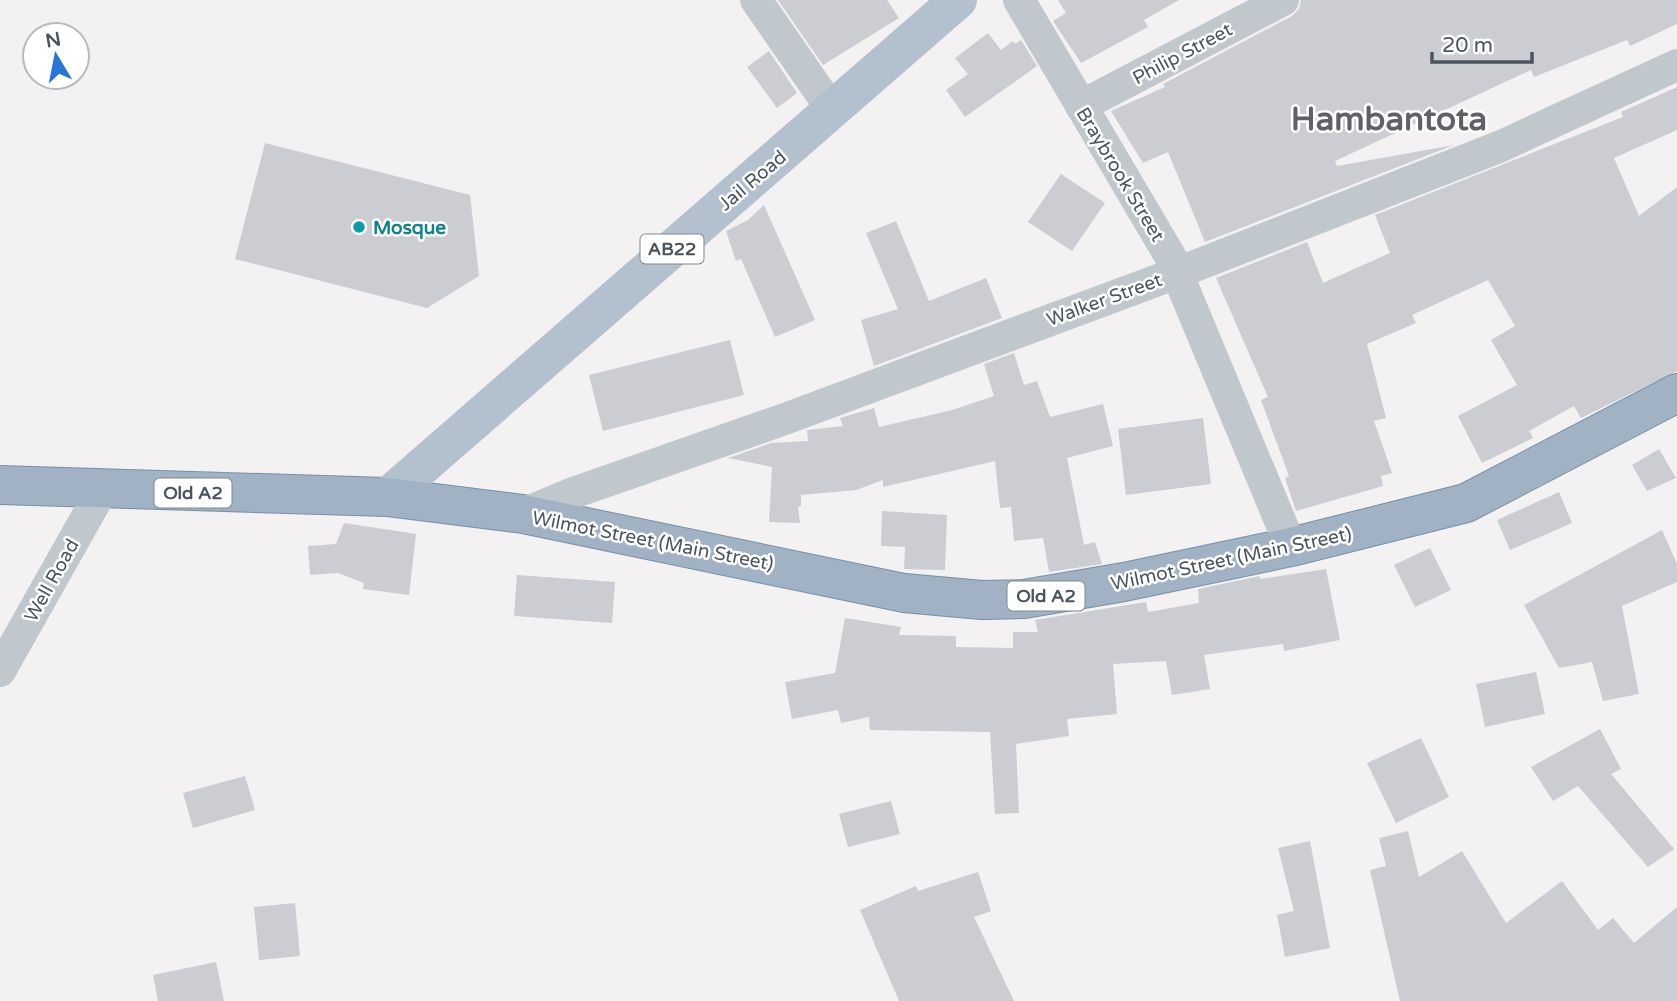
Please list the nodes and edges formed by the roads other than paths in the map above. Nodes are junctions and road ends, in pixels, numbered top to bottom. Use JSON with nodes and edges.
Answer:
{"nodes":[{"id":1,"x":756,"y":0,"type":"edge"},
{"id":2,"x":958,"y":0,"type":"edge"},
{"id":3,"x":1019,"y":0,"type":"edge"},
{"id":4,"x":1283,"y":0,"type":"edge"},
{"id":5,"x":1677,"y":65,"type":"edge"},
{"id":6,"x":1081,"y":106,"type":"junction"},
{"id":7,"x":833,"y":111,"type":"junction"},
{"id":8,"x":1177,"y":273,"type":"junction"},
{"id":9,"x":1677,"y":393,"type":"edge"},
{"id":10,"x":0,"y":485,"type":"edge"},
{"id":11,"x":102,"y":490,"type":"junction"},
{"id":12,"x":387,"y":497,"type":"junction"},
{"id":13,"x":523,"y":514,"type":"junction"},
{"id":14,"x":1291,"y":547,"type":"junction"},
{"id":15,"x":0,"y":671,"type":"edge"}],
"edges":[{"from":1,"to":7,"type":"street"},
{"from":2,"to":7,"type":"main road","name":"Jail Road","number":"AB22"},
{"from":3,"to":6,"type":"street","name":"Braybrook Street"},
{"from":4,"to":6,"type":"street","name":"Philip Street"},
{"from":5,"to":8,"type":"street","name":"Walker Street"},
{"from":6,"to":8,"type":"street","name":"Braybrook Street"},
{"from":7,"to":12,"type":"main road","name":"Jail Road","number":"AB22"},
{"from":8,"to":13,"type":"street","name":"Walker Street"},
{"from":8,"to":14,"type":"street","name":"Braybrook Street"},
{"from":9,"to":14,"type":"highway","name":"Wilmot Street (Main Street)","number":"Old A2"},
{"from":10,"to":11,"type":"highway","number":"Old A2"},
{"from":11,"to":12,"type":"highway","number":"Old A2"},
{"from":11,"to":15,"type":"street","name":"Well Road"},
{"from":12,"to":13,"type":"highway","name":"Wilmot Street (Main Street)","number":"Old A2"},
{"from":13,"to":14,"type":"highway","name":"Wilmot Street (Main Street)","number":"Old A2"}]}
